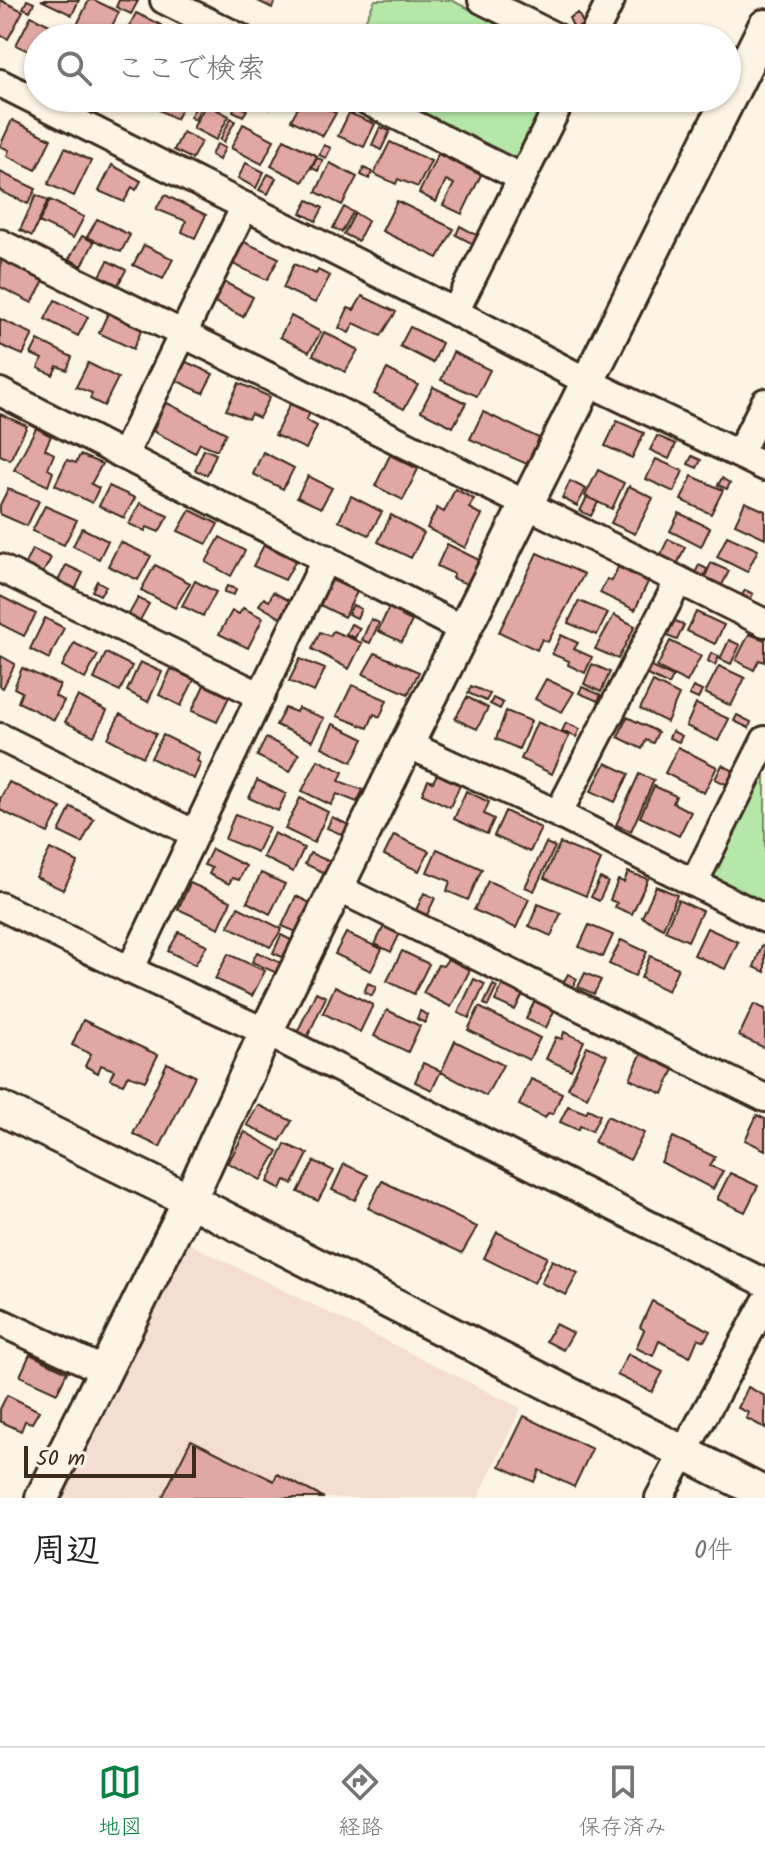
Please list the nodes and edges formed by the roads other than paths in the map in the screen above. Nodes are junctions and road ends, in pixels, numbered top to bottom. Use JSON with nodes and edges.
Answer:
{"nodes":[{"id":1,"x":164,"y":0,"type":"edge"},
{"id":2,"x":482,"y":0,"type":"edge"},
{"id":3,"x":611,"y":0,"type":"edge"},
{"id":4,"x":213,"y":24,"type":"edge"},
{"id":5,"x":530,"y":24,"type":"edge"},
{"id":6,"x":599,"y":24,"type":"edge"},
{"id":7,"x":765,"y":26,"type":"edge"},
{"id":8,"x":741,"y":74,"type":"edge"},
{"id":9,"x":0,"y":83,"type":"edge"},
{"id":10,"x":24,"y":95,"type":"edge"},
{"id":11,"x":58,"y":112,"type":"edge"},
{"id":12,"x":389,"y":112,"type":"edge"},
{"id":13,"x":555,"y":112,"type":"edge"},
{"id":14,"x":722,"y":112,"type":"edge"},
{"id":15,"x":522,"y":178,"type":"junction"},
{"id":16,"x":245,"y":206,"type":"junction"},
{"id":17,"x":0,"y":243,"type":"edge"},
{"id":18,"x":455,"y":312,"type":"junction"},
{"id":19,"x":184,"y":334,"type":"junction"},
{"id":20,"x":588,"y":382,"type":"junction"},
{"id":21,"x":0,"y":392,"type":"edge"},
{"id":22,"x":765,"y":402,"type":"edge"},
{"id":23,"x":739,"y":454,"type":"junction"},
{"id":24,"x":124,"y":455,"type":"junction"},
{"id":25,"x":765,"y":467,"type":"edge"},
{"id":26,"x":527,"y":504,"type":"junction"},
{"id":27,"x":326,"y":558,"type":"junction"},
{"id":28,"x":0,"y":568,"type":"edge"},
{"id":29,"x":679,"y":580,"type":"junction"},
{"id":30,"x":765,"y":623,"type":"edge"},
{"id":31,"x":464,"y":630,"type":"junction"},
{"id":32,"x":261,"y":696,"type":"junction"},
{"id":33,"x":0,"y":737,"type":"edge"},
{"id":34,"x":765,"y":740,"type":"edge"},
{"id":35,"x":407,"y":744,"type":"junction"},
{"id":36,"x":558,"y":814,"type":"junction"},
{"id":37,"x":195,"y":834,"type":"junction"},
{"id":38,"x":694,"y":883,"type":"junction"},
{"id":39,"x":338,"y":888,"type":"junction"},
{"id":40,"x":0,"y":906,"type":"edge"},
{"id":41,"x":765,"y":919,"type":"edge"},
{"id":42,"x":130,"y":970,"type":"junction"},
{"id":43,"x":266,"y":1032,"type":"junction"},
{"id":44,"x":765,"y":1098,"type":"edge"},
{"id":45,"x":0,"y":1108,"type":"edge"},
{"id":46,"x":189,"y":1201,"type":"junction"},
{"id":47,"x":765,"y":1283,"type":"edge"},
{"id":48,"x":765,"y":1303,"type":"edge"},
{"id":49,"x":0,"y":1322,"type":"edge"},
{"id":50,"x":105,"y":1371,"type":"junction"},
{"id":51,"x":682,"y":1453,"type":"junction"},
{"id":52,"x":765,"y":1494,"type":"edge"},
{"id":53,"x":42,"y":1498,"type":"edge"},
{"id":54,"x":659,"y":1498,"type":"edge"}],
"edges":[{"from":1,"to":4,"type":"street"},
{"from":2,"to":5,"type":"street"},
{"from":3,"to":6,"type":"street"},
{"from":7,"to":8,"type":"street"},
{"from":9,"to":10,"type":"street"},
{"from":11,"to":16,"type":"street"},
{"from":12,"to":15,"type":"street"},
{"from":13,"to":15,"type":"street"},
{"from":14,"to":20,"type":"street"},
{"from":15,"to":18,"type":"street"},
{"from":16,"to":18,"type":"street"},
{"from":16,"to":19,"type":"street"},
{"from":17,"to":19,"type":"street"},
{"from":18,"to":20,"type":"street"},
{"from":19,"to":24,"type":"street"},
{"from":19,"to":26,"type":"street"},
{"from":20,"to":23,"type":"street"},
{"from":20,"to":26,"type":"street"},
{"from":21,"to":24,"type":"street"},
{"from":22,"to":23,"type":"street"},
{"from":23,"to":25,"type":"street"},
{"from":24,"to":27,"type":"street"},
{"from":26,"to":29,"type":"street"},
{"from":26,"to":31,"type":"street"},
{"from":27,"to":31,"type":"street"},
{"from":27,"to":32,"type":"street"},
{"from":28,"to":32,"type":"street"},
{"from":29,"to":30,"type":"street"},
{"from":29,"to":36,"type":"street"},
{"from":31,"to":35,"type":"street"},
{"from":32,"to":37,"type":"street"},
{"from":33,"to":37,"type":"street"},
{"from":34,"to":38,"type":"street"},
{"from":35,"to":36,"type":"street"},
{"from":35,"to":39,"type":"street"},
{"from":36,"to":38,"type":"street"},
{"from":37,"to":42,"type":"street"},
{"from":38,"to":41,"type":"street"},
{"from":39,"to":43,"type":"street"},
{"from":39,"to":44,"type":"street"},
{"from":40,"to":42,"type":"street"},
{"from":42,"to":43,"type":"street"},
{"from":43,"to":46,"type":"street"},
{"from":43,"to":47,"type":"street"},
{"from":45,"to":46,"type":"street"},
{"from":46,"to":50,"type":"street"},
{"from":46,"to":51,"type":"street"},
{"from":48,"to":51,"type":"street"},
{"from":49,"to":50,"type":"street"},
{"from":50,"to":53,"type":"street"},
{"from":51,"to":52,"type":"street"},
{"from":51,"to":54,"type":"street"}]}
